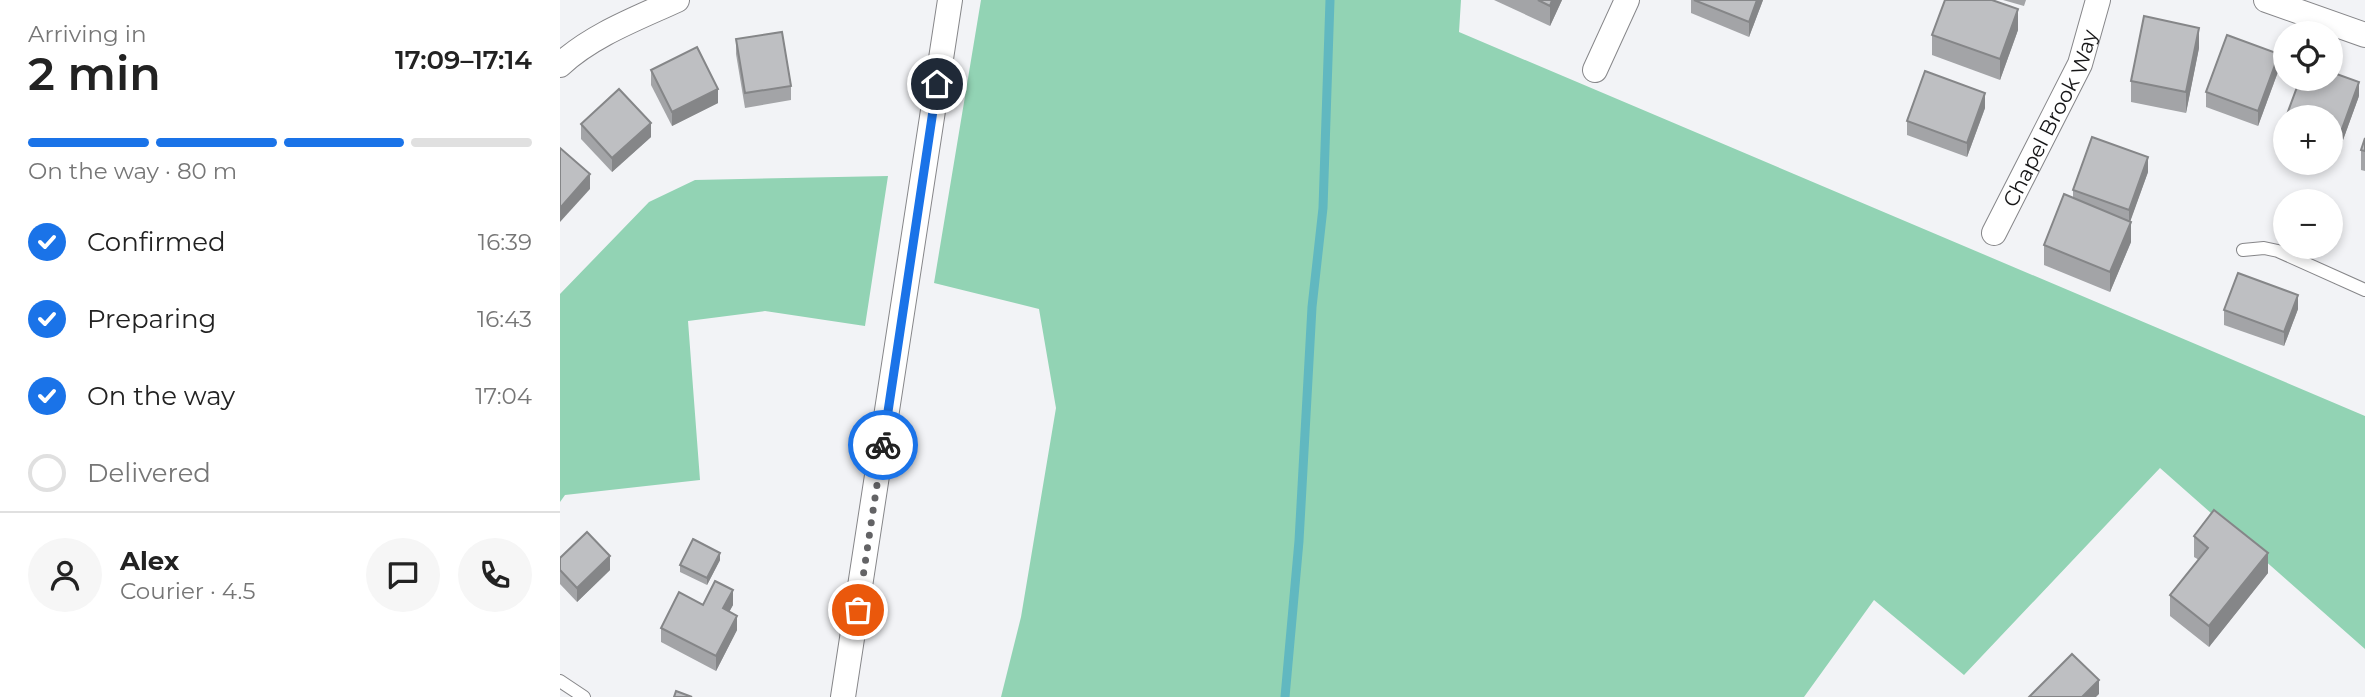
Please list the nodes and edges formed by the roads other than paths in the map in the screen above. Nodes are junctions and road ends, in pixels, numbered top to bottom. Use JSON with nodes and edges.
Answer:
{"nodes":[{"id":1,"x":677,"y":0,"type":"edge"},
{"id":2,"x":944,"y":0,"type":"edge"},
{"id":3,"x":950,"y":0,"type":"edge"},
{"id":4,"x":1627,"y":0,"type":"edge"},
{"id":5,"x":2098,"y":0,"type":"edge"},
{"id":6,"x":2266,"y":0,"type":"edge"},
{"id":7,"x":2365,"y":34,"type":"edge"},
{"id":8,"x":560,"y":65,"type":"edge"},
{"id":9,"x":1595,"y":70,"type":"dead end"},
{"id":10,"x":1994,"y":233,"type":"dead end"},
{"id":11,"x":2243,"y":250,"type":"dead end"},
{"id":12,"x":2365,"y":290,"type":"edge"},
{"id":13,"x":560,"y":681,"type":"edge"},
{"id":14,"x":584,"y":697,"type":"edge"},
{"id":15,"x":843,"y":697,"type":"edge"}],
"edges":[{"from":1,"to":8,"type":"street"},
{"from":2,"to":3,"type":"street"},
{"from":3,"to":15,"type":"street"},
{"from":4,"to":9,"type":"street"},
{"from":5,"to":10,"type":"street","name":"Chapel Brook Way"},
{"from":6,"to":7,"type":"street"},
{"from":11,"to":12,"type":"lane"},
{"from":13,"to":14,"type":"lane"}]}
